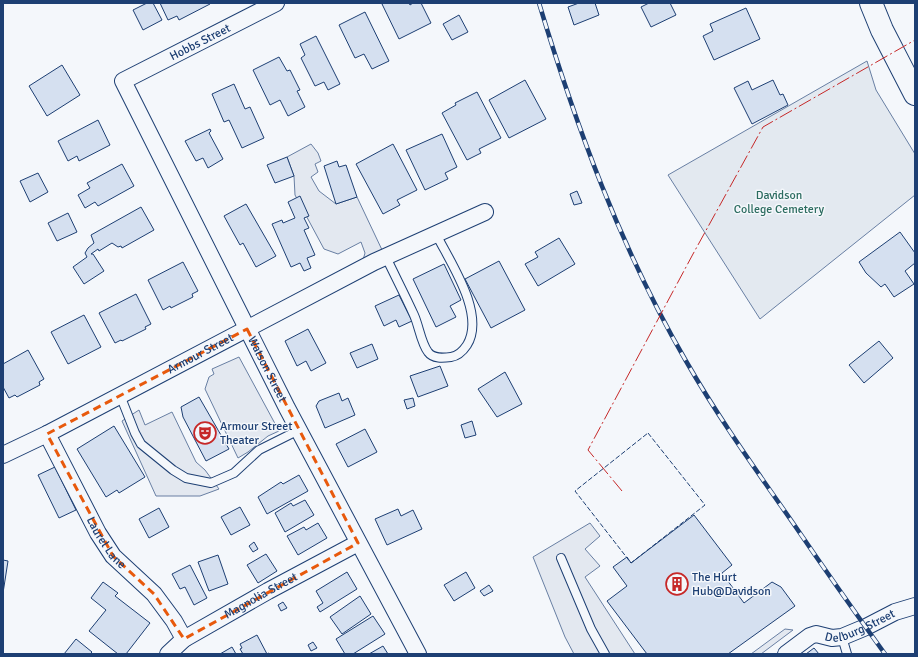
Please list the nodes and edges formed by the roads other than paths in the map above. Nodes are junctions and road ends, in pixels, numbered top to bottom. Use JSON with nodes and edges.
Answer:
{"nodes":[{"id":1,"x":871,"y":3,"type":"edge"},
{"id":2,"x":269,"y":5,"type":"edge"},
{"id":3,"x":123,"y":81,"type":"joint"},
{"id":4,"x":915,"y":94,"type":"edge"},
{"id":5,"x":485,"y":212,"type":"dead end"},
{"id":6,"x":436,"y":234,"type":"junction"},
{"id":7,"x":386,"y":257,"type":"junction"},
{"id":8,"x":247,"y":329,"type":"junction"},
{"id":9,"x":120,"y":395,"type":"junction"},
{"id":10,"x":299,"y":430,"type":"junction"},
{"id":11,"x":47,"y":434,"type":"junction"},
{"id":12,"x":3,"y":455,"type":"edge"},
{"id":13,"x":358,"y":543,"type":"junction"},
{"id":14,"x":560,"y":558,"type":"dead end"},
{"id":15,"x":915,"y":606,"type":"edge"},
{"id":16,"x":842,"y":637,"type":"junction"},
{"id":17,"x":184,"y":639,"type":"junction"},
{"id":18,"x":168,"y":654,"type":"edge"},
{"id":19,"x":418,"y":654,"type":"edge"},
{"id":20,"x":605,"y":654,"type":"edge"},
{"id":21,"x":786,"y":654,"type":"edge"},
{"id":22,"x":847,"y":654,"type":"edge"}],
"edges":[{"from":1,"to":4,"type":"main road"},
{"from":2,"to":3,"type":"street","name":"Hobbs Street"},
{"from":3,"to":8,"type":"street","name":"Watson Street"},
{"from":5,"to":6,"type":"street","name":"Armour Street"},
{"from":6,"to":7,"type":"street","name":"Armour Street"},
{"from":6,"to":7,"type":"lane"},
{"from":7,"to":8,"type":"street","name":"Armour Street"},
{"from":8,"to":9,"type":"street","name":"Armour Street"},
{"from":8,"to":10,"type":"street","name":"Watson Street"},
{"from":9,"to":10,"type":"lane"},
{"from":9,"to":11,"type":"street","name":"Armour Street"},
{"from":10,"to":13,"type":"street","name":"Watson Street"},
{"from":11,"to":12,"type":"street","name":"Armour Street"},
{"from":11,"to":17,"type":"street","name":"Laurel Lane"},
{"from":13,"to":17,"type":"street","name":"Magnolia Street"},
{"from":13,"to":19,"type":"street","name":"Watson Street"},
{"from":14,"to":20,"type":"lane"},
{"from":15,"to":16,"type":"street","name":"Delburg Street"},
{"from":16,"to":21,"type":"street","name":"Delburg Street"},
{"from":16,"to":22,"type":"lane"},
{"from":17,"to":18,"type":"street","name":"Magnolia Street"}]}
